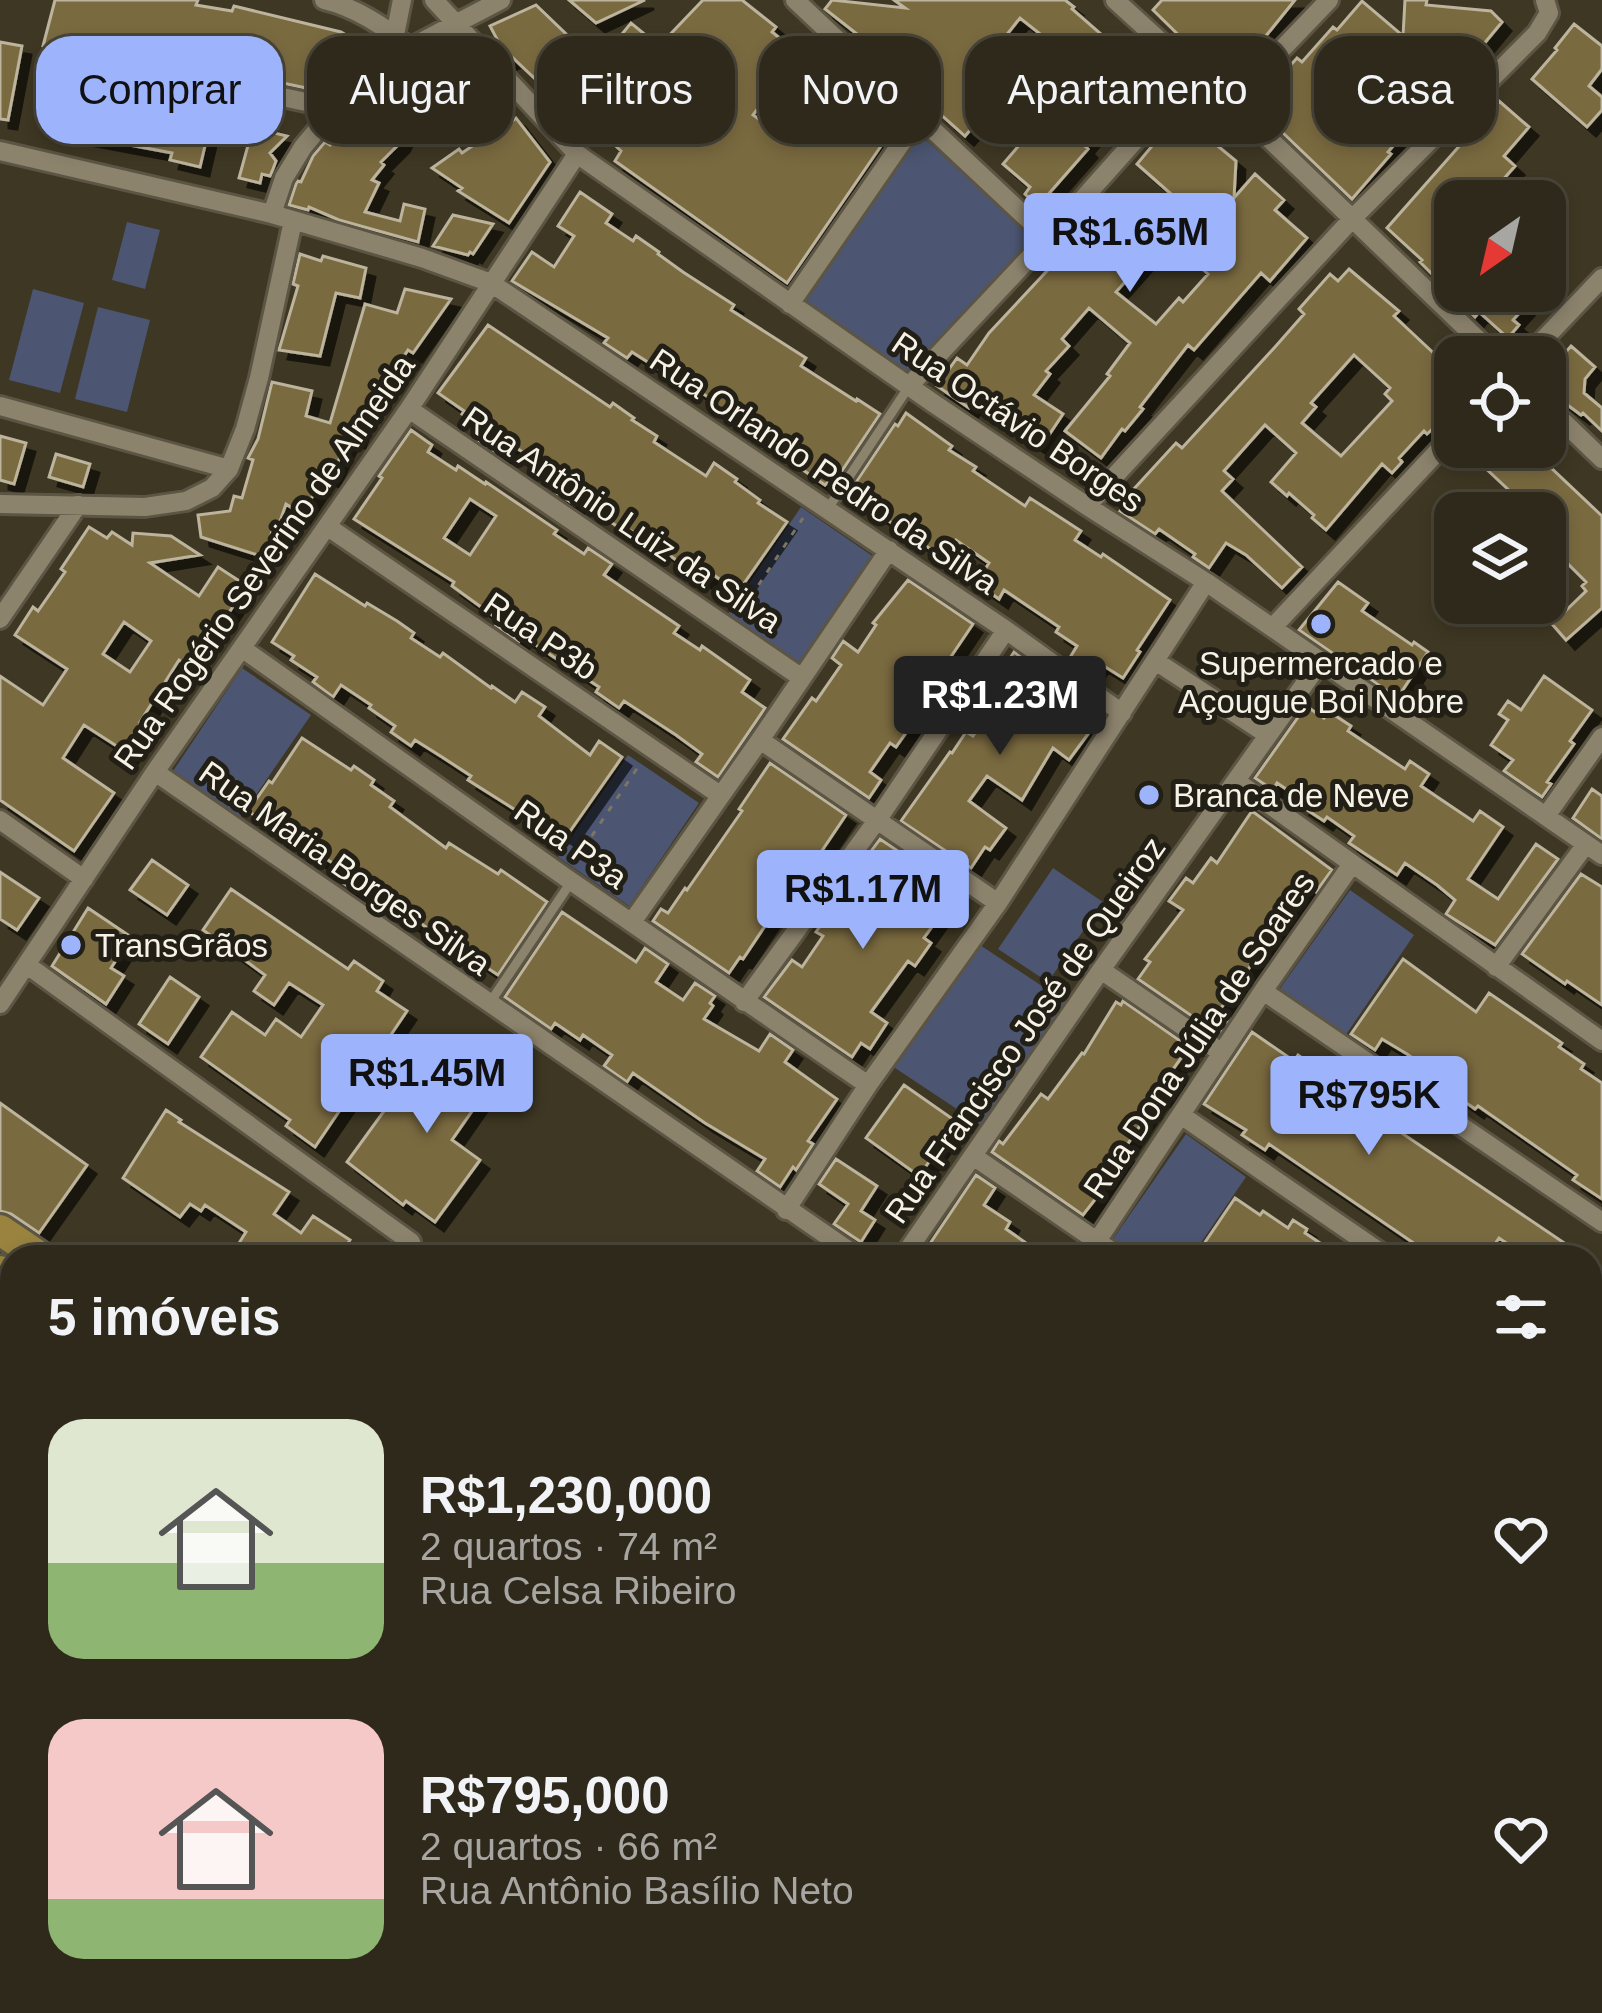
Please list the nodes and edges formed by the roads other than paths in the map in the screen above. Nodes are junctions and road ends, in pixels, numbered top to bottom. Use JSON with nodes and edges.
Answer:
{"nodes":[{"id":1,"x":401,"y":0,"type":"edge"},
{"id":2,"x":434,"y":0,"type":"edge"},
{"id":3,"x":501,"y":0,"type":"edge"},
{"id":4,"x":795,"y":0,"type":"edge"},
{"id":5,"x":1115,"y":0,"type":"edge"},
{"id":6,"x":1329,"y":0,"type":"edge"},
{"id":7,"x":1545,"y":0,"type":"edge"},
{"id":8,"x":336,"y":1,"type":"edge"},
{"id":9,"x":456,"y":24,"type":"junction"},
{"id":10,"x":393,"y":36,"type":"edge"},
{"id":11,"x":401,"y":36,"type":"edge"},
{"id":12,"x":417,"y":36,"type":"edge"},
{"id":13,"x":834,"y":36,"type":"edge"},
{"id":14,"x":1154,"y":36,"type":"edge"},
{"id":15,"x":1290,"y":41,"type":"edge"},
{"id":16,"x":941,"y":136,"type":"edge"},
{"id":17,"x":308,"y":144,"type":"edge"},
{"id":18,"x":901,"y":144,"type":"edge"},
{"id":19,"x":1132,"y":144,"type":"edge"},
{"id":20,"x":1274,"y":144,"type":"edge"},
{"id":21,"x":0,"y":152,"type":"edge"},
{"id":22,"x":577,"y":154,"type":"junction"},
{"id":23,"x":272,"y":214,"type":"junction"},
{"id":24,"x":1352,"y":220,"type":"junction"},
{"id":25,"x":292,"y":221,"type":"junction"},
{"id":26,"x":1048,"y":238,"type":"junction"},
{"id":27,"x":1602,"y":278,"type":"edge"},
{"id":28,"x":491,"y":283,"type":"junction"},
{"id":29,"x":790,"y":304,"type":"junction"},
{"id":30,"x":1474,"y":336,"type":"edge"},
{"id":31,"x":1547,"y":336,"type":"edge"},
{"id":32,"x":910,"y":386,"type":"junction"},
{"id":33,"x":0,"y":406,"type":"edge"},
{"id":34,"x":409,"y":409,"type":"junction"},
{"id":35,"x":1566,"y":424,"type":"edge"},
{"id":36,"x":1434,"y":455,"type":"edge"},
{"id":37,"x":1602,"y":459,"type":"edge"},
{"id":38,"x":229,"y":469,"type":"junction"},
{"id":39,"x":0,"y":504,"type":"edge"},
{"id":40,"x":78,"y":505,"type":"junction"},
{"id":41,"x":821,"y":506,"type":"junction"},
{"id":42,"x":1087,"y":506,"type":"junction"},
{"id":43,"x":328,"y":526,"type":"junction"},
{"id":44,"x":889,"y":550,"type":"junction"},
{"id":45,"x":1206,"y":582,"type":"junction"},
{"id":46,"x":0,"y":619,"type":"edge"},
{"id":47,"x":1273,"y":627,"type":"junction"},
{"id":48,"x":1006,"y":630,"type":"junction"},
{"id":49,"x":244,"y":649,"type":"junction"},
{"id":50,"x":1321,"y":661,"type":"junction"},
{"id":51,"x":1156,"y":662,"type":"junction"},
{"id":52,"x":802,"y":678,"type":"junction"},
{"id":53,"x":1122,"y":713,"type":"junction"},
{"id":54,"x":1268,"y":734,"type":"junction"},
{"id":55,"x":1602,"y":737,"type":"edge"},
{"id":56,"x":760,"y":740,"type":"junction"},
{"id":57,"x":155,"y":772,"type":"junction"},
{"id":58,"x":1236,"y":781,"type":"junction"},
{"id":59,"x":720,"y":795,"type":"junction"},
{"id":60,"x":1546,"y":816,"type":"junction"},
{"id":61,"x":878,"y":818,"type":"junction"},
{"id":62,"x":0,"y":820,"type":"edge"},
{"id":63,"x":1594,"y":849,"type":"edge"},
{"id":64,"x":1352,"y":863,"type":"junction"},
{"id":65,"x":84,"y":879,"type":"junction"},
{"id":66,"x":568,"y":880,"type":"junction"},
{"id":67,"x":998,"y":903,"type":"junction"},
{"id":68,"x":632,"y":922,"type":"junction"},
{"id":69,"x":27,"y":965,"type":"junction"},
{"id":70,"x":1496,"y":967,"type":"junction"},
{"id":71,"x":1101,"y":970,"type":"junction"},
{"id":72,"x":1263,"y":991,"type":"junction"},
{"id":73,"x":744,"y":1001,"type":"junction"},
{"id":74,"x":0,"y":1004,"type":"edge"},
{"id":75,"x":489,"y":1004,"type":"junction"},
{"id":76,"x":1602,"y":1040,"type":"edge"},
{"id":77,"x":1222,"y":1053,"type":"junction"},
{"id":78,"x":868,"y":1085,"type":"junction"},
{"id":79,"x":1181,"y":1114,"type":"junction"},
{"id":80,"x":973,"y":1156,"type":"junction"},
{"id":81,"x":786,"y":1210,"type":"junction"},
{"id":82,"x":1602,"y":1222,"type":"edge"},
{"id":83,"x":1097,"y":1241,"type":"junction"},
{"id":84,"x":411,"y":1242,"type":"dead end"},
{"id":85,"x":840,"y":1245,"type":"edge"},
{"id":86,"x":911,"y":1245,"type":"edge"},
{"id":87,"x":1103,"y":1245,"type":"edge"},
{"id":88,"x":1370,"y":1245,"type":"edge"}],
"edges":[{"from":1,"to":11,"type":"street"},
{"from":2,"to":9,"type":"street","name":"Rua Octávio Borges"},
{"from":3,"to":9,"type":"street"},
{"from":4,"to":13,"type":"street"},
{"from":5,"to":14,"type":"street"},
{"from":6,"to":15,"type":"street"},
{"from":7,"to":24,"type":"street"},
{"from":8,"to":10,"type":"street"},
{"from":9,"to":12,"type":"street"},
{"from":9,"to":22,"type":"street","name":"Rua Octávio Borges"},
{"from":16,"to":26,"type":"street"},
{"from":17,"to":23,"type":"street"},
{"from":18,"to":29,"type":"street"},
{"from":19,"to":26,"type":"street"},
{"from":20,"to":24,"type":"street"},
{"from":21,"to":23,"type":"street","name":"Rua Orlando Pedro da Silva"},
{"from":22,"to":28,"type":"street","name":"Rua Rogério Severino de Almeida"},
{"from":22,"to":29,"type":"street","name":"Rua Octávio Borges"},
{"from":23,"to":25,"type":"street","name":"Rua Orlando Pedro da Silva"},
{"from":24,"to":30,"type":"street"},
{"from":24,"to":42,"type":"street"},
{"from":25,"to":28,"type":"street","name":"Rua Orlando Pedro da Silva"},
{"from":25,"to":38,"type":"street"},
{"from":26,"to":32,"type":"street"},
{"from":27,"to":31,"type":"street"},
{"from":28,"to":34,"type":"street","name":"Rua Rogério Severino de Almeida"},
{"from":28,"to":41,"type":"street","name":"Rua Orlando Pedro da Silva"},
{"from":29,"to":32,"type":"street","name":"Rua Octávio Borges"},
{"from":32,"to":41,"type":"lane"},
{"from":32,"to":42,"type":"street","name":"Rua Octávio Borges"},
{"from":33,"to":38,"type":"street"},
{"from":34,"to":43,"type":"street","name":"Rua Rogério Severino de Almeida"},
{"from":34,"to":52,"type":"street","name":"Rua Antônio Luiz da Silva"},
{"from":35,"to":37,"type":"street"},
{"from":36,"to":47,"type":"street"},
{"from":38,"to":40,"type":"street"},
{"from":39,"to":40,"type":"street"},
{"from":40,"to":46,"type":"street"},
{"from":41,"to":44,"type":"street","name":"Rua Orlando Pedro da Silva"},
{"from":42,"to":45,"type":"street","name":"Rua Octávio Borges"},
{"from":43,"to":49,"type":"street","name":"Rua Rogério Severino de Almeida"},
{"from":43,"to":59,"type":"street","name":"Rua P3b"},
{"from":44,"to":48,"type":"street","name":"Rua Orlando Pedro da Silva"},
{"from":44,"to":52,"type":"street"},
{"from":45,"to":47,"type":"street","name":"Rua Octávio Borges"},
{"from":45,"to":51,"type":"street"},
{"from":47,"to":50,"type":"street","name":"Rua Octávio Borges"},
{"from":48,"to":53,"type":"street","name":"Rua Orlando Pedro da Silva"},
{"from":48,"to":61,"type":"street"},
{"from":49,"to":57,"type":"street","name":"Rua Rogério Severino de Almeida"},
{"from":49,"to":66,"type":"street","name":"Rua P3a"},
{"from":50,"to":54,"type":"street","name":"Rua Francisco José de Queiroz"},
{"from":50,"to":60,"type":"street","name":"Rua Octávio Borges"},
{"from":51,"to":53,"type":"street"},
{"from":51,"to":54,"type":"street"},
{"from":52,"to":56,"type":"street"},
{"from":53,"to":67,"type":"street"},
{"from":54,"to":58,"type":"street","name":"Rua Francisco José de Queiroz"},
{"from":55,"to":60,"type":"street"},
{"from":56,"to":59,"type":"street"},
{"from":56,"to":61,"type":"street"},
{"from":57,"to":65,"type":"street","name":"Rua Rogério Severino de Almeida"},
{"from":57,"to":75,"type":"street","name":"Rua Maria Borges Silva"},
{"from":58,"to":64,"type":"street"},
{"from":58,"to":71,"type":"street","name":"Rua Francisco José de Queiroz"},
{"from":59,"to":68,"type":"street"},
{"from":60,"to":63,"type":"street","name":"Rua Octávio Borges"},
{"from":61,"to":67,"type":"street"},
{"from":61,"to":73,"type":"street"},
{"from":62,"to":65,"type":"street"},
{"from":63,"to":70,"type":"street"},
{"from":64,"to":70,"type":"street"},
{"from":64,"to":72,"type":"street","name":"Rua Dona Júlia de Soares"},
{"from":65,"to":69,"type":"street","name":"Rua Rogério Severino de Almeida"},
{"from":66,"to":68,"type":"street","name":"Rua P3a"},
{"from":66,"to":75,"type":"lane"},
{"from":67,"to":78,"type":"street"},
{"from":68,"to":73,"type":"street","name":"Rua P3a"},
{"from":69,"to":74,"type":"street","name":"Rua Rogério Severino de Almeida"},
{"from":69,"to":84,"type":"street"},
{"from":70,"to":76,"type":"street"},
{"from":71,"to":77,"type":"street"},
{"from":71,"to":80,"type":"street","name":"Rua Francisco José de Queiroz"},
{"from":72,"to":77,"type":"street","name":"Rua Dona Júlia de Soares"},
{"from":72,"to":82,"type":"street"},
{"from":73,"to":78,"type":"street","name":"Rua P3a"},
{"from":75,"to":81,"type":"street","name":"Rua Maria Borges Silva"},
{"from":77,"to":79,"type":"street","name":"Rua Dona Júlia de Soares"},
{"from":78,"to":81,"type":"street"},
{"from":79,"to":83,"type":"street","name":"Rua Dona Júlia de Soares"},
{"from":79,"to":88,"type":"street"},
{"from":80,"to":83,"type":"street"},
{"from":80,"to":86,"type":"street","name":"Rua Francisco José de Queiroz"},
{"from":81,"to":85,"type":"street","name":"Rua Maria Borges Silva"},
{"from":83,"to":87,"type":"street"}]}
